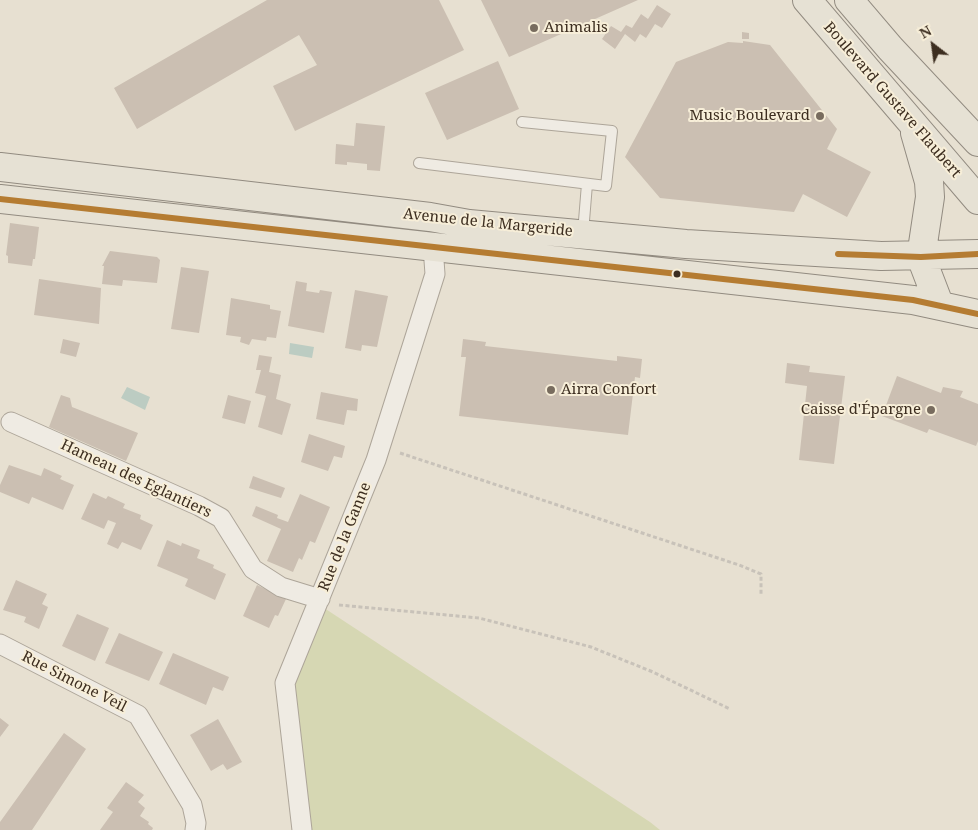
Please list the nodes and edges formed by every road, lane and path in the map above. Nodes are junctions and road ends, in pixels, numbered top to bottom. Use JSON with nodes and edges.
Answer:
{"nodes":[{"id":1,"x":807,"y":0,"type":"edge"},
{"id":2,"x":849,"y":0,"type":"edge"},
{"id":3,"x":522,"y":122,"type":"dead end"},
{"id":4,"x":913,"y":126,"type":"junction"},
{"id":5,"x":978,"y":142,"type":"edge"},
{"id":6,"x":419,"y":163,"type":"dead end"},
{"id":7,"x":0,"y":167,"type":"edge"},
{"id":8,"x":587,"y":184,"type":"junction"},
{"id":9,"x":0,"y":199,"type":"edge"},
{"id":10,"x":978,"y":200,"type":"edge"},
{"id":11,"x":431,"y":233,"type":"junction"},
{"id":12,"x":583,"y":234,"type":"junction"},
{"id":13,"x":978,"y":254,"type":"edge"},
{"id":14,"x":921,"y":257,"type":"junction"},
{"id":15,"x":967,"y":309,"type":"edge"},
{"id":16,"x":11,"y":422,"type":"dead end"},
{"id":17,"x":380,"y":447,"type":"junction"},
{"id":18,"x":761,"y":595,"type":"dead end"},
{"id":19,"x":319,"y":601,"type":"junction"},
{"id":20,"x":0,"y":644,"type":"edge"},
{"id":21,"x":730,"y":709,"type":"dead end"},
{"id":22,"x":195,"y":830,"type":"edge"},
{"id":23,"x":302,"y":830,"type":"edge"}],
"edges":[{"from":1,"to":4,"type":"main road","name":"Boulevard Gustave Flaubert"},
{"from":2,"to":5,"type":"main road"},
{"from":3,"to":8,"type":"lane"},
{"from":4,"to":10,"type":"main road","name":"Boulevard Gustave Flaubert"},
{"from":4,"to":14,"type":"main road"},
{"from":6,"to":8,"type":"lane"},
{"from":7,"to":11,"type":"main road","name":"Avenue de la Margeride"},
{"from":8,"to":12,"type":"lane"},
{"from":9,"to":11,"type":"main road","name":"Avenue de la Margeride"},
{"from":11,"to":12,"type":"main road","name":"Avenue de la Margeride"},
{"from":11,"to":15,"type":"main road","name":"Avenue de la Margeride"},
{"from":11,"to":17,"type":"street","name":"Rue de la Ganne"},
{"from":12,"to":14,"type":"main road","name":"Avenue de la Margeride"},
{"from":13,"to":14,"type":"main road","name":"Avenue de la Margeride"},
{"from":14,"to":15,"type":"main road"},
{"from":16,"to":19,"type":"street","name":"Hameau des Eglantiers"},
{"from":17,"to":18,"type":"path"},
{"from":17,"to":19,"type":"street","name":"Rue de la Ganne"},
{"from":19,"to":21,"type":"path"},
{"from":19,"to":23,"type":"street","name":"Rue de la Ganne"},
{"from":20,"to":22,"type":"street","name":"Rue Simone Veil"}]}
